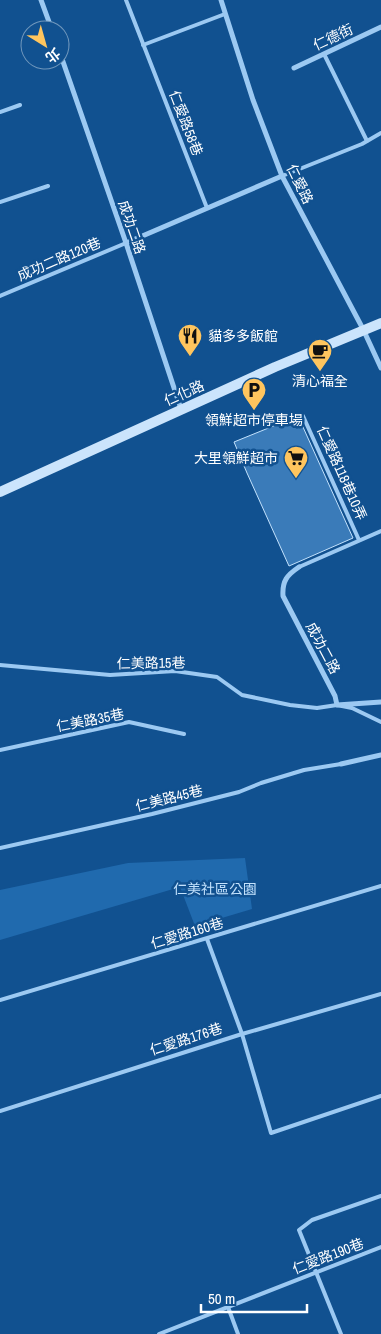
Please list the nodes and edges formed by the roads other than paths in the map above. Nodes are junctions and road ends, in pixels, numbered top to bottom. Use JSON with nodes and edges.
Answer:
{"nodes":[{"id":1,"x":41,"y":0,"type":"edge"},
{"id":2,"x":126,"y":0,"type":"edge"},
{"id":3,"x":221,"y":0,"type":"edge"},
{"id":4,"x":225,"y":14,"type":"junction"},
{"id":5,"x":48,"y":20,"type":"edge"},
{"id":6,"x":381,"y":27,"type":"edge"},
{"id":7,"x":143,"y":45,"type":"junction"},
{"id":8,"x":324,"y":54,"type":"junction"},
{"id":9,"x":294,"y":68,"type":"dead end"},
{"id":10,"x":66,"y":70,"type":"edge"},
{"id":11,"x":20,"y":105,"type":"dead end"},
{"id":12,"x":0,"y":112,"type":"edge"},
{"id":13,"x":381,"y":133,"type":"edge"},
{"id":14,"x":367,"y":141,"type":"junction"},
{"id":15,"x":282,"y":176,"type":"junction"},
{"id":16,"x":48,"y":186,"type":"dead end"},
{"id":17,"x":0,"y":202,"type":"edge"},
{"id":18,"x":207,"y":208,"type":"junction"},
{"id":19,"x":126,"y":243,"type":"junction"},
{"id":20,"x":0,"y":294,"type":"edge"},
{"id":21,"x":381,"y":322,"type":"edge"},
{"id":22,"x":363,"y":329,"type":"junction"},
{"id":23,"x":381,"y":368,"type":"edge"},
{"id":24,"x":181,"y":409,"type":"junction"},
{"id":25,"x":303,"y":416,"type":"dead end"},
{"id":26,"x":0,"y":492,"type":"edge"},
{"id":27,"x":381,"y":531,"type":"edge"},
{"id":28,"x":360,"y":540,"type":"junction"},
{"id":29,"x":299,"y":566,"type":"joint"},
{"id":30,"x":0,"y":664,"type":"edge"},
{"id":31,"x":381,"y":702,"type":"edge"},
{"id":32,"x":337,"y":705,"type":"junction"},
{"id":33,"x":381,"y":722,"type":"edge"},
{"id":34,"x":184,"y":734,"type":"dead end"},
{"id":35,"x":0,"y":750,"type":"edge"},
{"id":36,"x":381,"y":755,"type":"edge"},
{"id":37,"x":341,"y":764,"type":"joint"},
{"id":38,"x":0,"y":848,"type":"edge"},
{"id":39,"x":381,"y":886,"type":"edge"},
{"id":40,"x":207,"y":939,"type":"junction"},
{"id":41,"x":381,"y":994,"type":"edge"},
{"id":42,"x":0,"y":1000,"type":"edge"},
{"id":43,"x":242,"y":1034,"type":"junction"},
{"id":44,"x":381,"y":1096,"type":"edge"},
{"id":45,"x":0,"y":1111,"type":"edge"},
{"id":46,"x":381,"y":1196,"type":"edge"},
{"id":47,"x":381,"y":1248,"type":"edge"},
{"id":48,"x":317,"y":1272,"type":"junction"},
{"id":49,"x":228,"y":1306,"type":"junction"},
{"id":50,"x":173,"y":1329,"type":"junction"},
{"id":51,"x":159,"y":1334,"type":"edge"},
{"id":52,"x":175,"y":1334,"type":"edge"},
{"id":53,"x":238,"y":1334,"type":"edge"},
{"id":54,"x":341,"y":1334,"type":"edge"}],
"edges":[{"from":1,"to":5,"type":"street"},
{"from":2,"to":7,"type":"lane","name":"仁愛路58巷"},
{"from":3,"to":4,"type":"street","name":"仁愛路"},
{"from":4,"to":7,"type":"lane"},
{"from":4,"to":15,"type":"street","name":"仁愛路"},
{"from":6,"to":8,"type":"street","name":"仁德街"},
{"from":7,"to":18,"type":"lane","name":"仁愛路58巷"},
{"from":8,"to":9,"type":"street","name":"仁德街"},
{"from":8,"to":14,"type":"lane"},
{"from":10,"to":19,"type":"street","name":"成功二路"},
{"from":11,"to":12,"type":"lane"},
{"from":13,"to":14,"type":"lane"},
{"from":14,"to":15,"type":"lane"},
{"from":15,"to":18,"type":"street"},
{"from":15,"to":22,"type":"street","name":"仁愛路"},
{"from":16,"to":17,"type":"lane"},
{"from":18,"to":19,"type":"street"},
{"from":19,"to":20,"type":"lane","name":"成功二路120巷"},
{"from":19,"to":24,"type":"street","name":"成功二路"},
{"from":21,"to":22,"type":"main road","name":"仁化路"},
{"from":22,"to":23,"type":"street","name":"仁愛路"},
{"from":22,"to":24,"type":"main road","name":"仁化路"},
{"from":24,"to":26,"type":"main road","name":"仁化路"},
{"from":25,"to":28,"type":"lane","name":"仁愛路118巷10弄"},
{"from":27,"to":28,"type":"lane"},
{"from":28,"to":29,"type":"lane"},
{"from":29,"to":32,"type":"street","name":"成功二路"},
{"from":30,"to":32,"type":"lane","name":"仁美路15巷"},
{"from":31,"to":32,"type":"street"},
{"from":32,"to":33,"type":"lane","name":"仁美路15巷"},
{"from":34,"to":35,"type":"lane","name":"仁美路35巷"},
{"from":36,"to":37,"type":"street"},
{"from":37,"to":38,"type":"lane","name":"仁美路45巷"},
{"from":39,"to":40,"type":"lane","name":"仁愛路160巷"},
{"from":40,"to":42,"type":"lane","name":"仁愛路160巷"},
{"from":40,"to":43,"type":"lane"},
{"from":41,"to":43,"type":"lane","name":"仁愛路176巷"},
{"from":43,"to":44,"type":"lane"},
{"from":43,"to":45,"type":"lane","name":"仁愛路176巷"},
{"from":46,"to":48,"type":"lane"},
{"from":47,"to":48,"type":"lane","name":"仁愛路190巷"},
{"from":48,"to":49,"type":"lane","name":"仁愛路190巷"},
{"from":48,"to":54,"type":"lane"},
{"from":49,"to":50,"type":"lane","name":"仁愛路190巷"},
{"from":49,"to":53,"type":"lane"},
{"from":50,"to":51,"type":"lane","name":"仁愛路190巷"},
{"from":50,"to":52,"type":"lane"}]}
